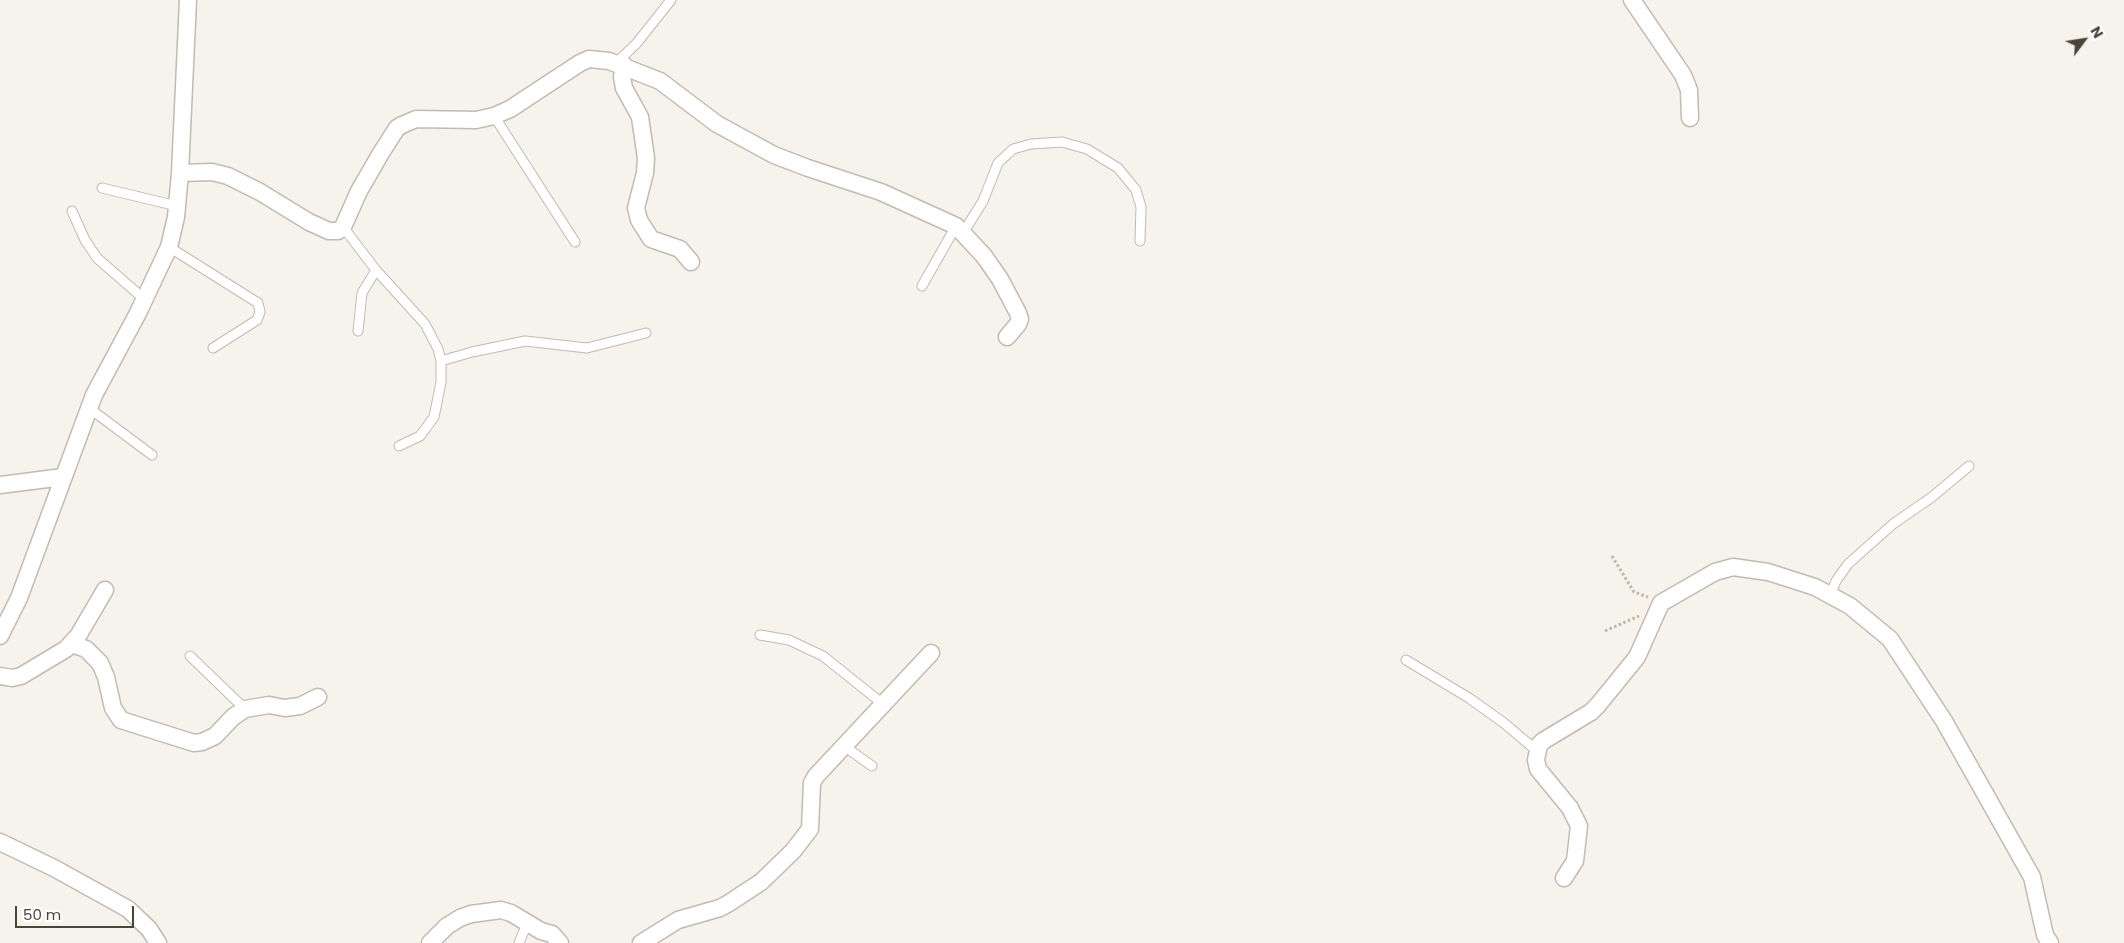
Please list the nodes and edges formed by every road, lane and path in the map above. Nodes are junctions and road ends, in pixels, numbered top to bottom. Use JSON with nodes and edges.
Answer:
{"nodes":[{"id":1,"x":188,"y":0,"type":"edge"},
{"id":2,"x":671,"y":0,"type":"edge"},
{"id":3,"x":1632,"y":0,"type":"edge"},
{"id":4,"x":620,"y":64,"type":"junction"},
{"id":5,"x":494,"y":116,"type":"junction"},
{"id":6,"x":1690,"y":118,"type":"dead end"},
{"id":7,"x":180,"y":173,"type":"junction"},
{"id":8,"x":102,"y":188,"type":"dead end"},
{"id":9,"x":176,"y":206,"type":"junction"},
{"id":10,"x":72,"y":211,"type":"dead end"},
{"id":11,"x":343,"y":227,"type":"junction"},
{"id":12,"x":959,"y":230,"type":"junction"},
{"id":13,"x":1140,"y":241,"type":"dead end"},
{"id":14,"x":575,"y":242,"type":"dead end"},
{"id":15,"x":169,"y":247,"type":"junction"},
{"id":16,"x":692,"y":262,"type":"dead end"},
{"id":17,"x":376,"y":270,"type":"junction"},
{"id":18,"x":922,"y":286,"type":"dead end"},
{"id":19,"x":144,"y":299,"type":"junction"},
{"id":20,"x":358,"y":331,"type":"dead end"},
{"id":21,"x":646,"y":333,"type":"dead end"},
{"id":22,"x":1007,"y":337,"type":"dead end"},
{"id":23,"x":213,"y":348,"type":"dead end"},
{"id":24,"x":441,"y":361,"type":"junction"},
{"id":25,"x":89,"y":408,"type":"junction"},
{"id":26,"x":399,"y":446,"type":"dead end"},
{"id":27,"x":152,"y":455,"type":"dead end"},
{"id":28,"x":1969,"y":466,"type":"dead end"},
{"id":29,"x":63,"y":477,"type":"junction"},
{"id":30,"x":0,"y":485,"type":"edge"},
{"id":31,"x":1612,"y":556,"type":"dead end"},
{"id":32,"x":105,"y":590,"type":"dead end"},
{"id":33,"x":1830,"y":595,"type":"junction"},
{"id":34,"x":1662,"y":604,"type":"junction"},
{"id":35,"x":5,"y":616,"type":"edge"},
{"id":36,"x":1605,"y":631,"type":"dead end"},
{"id":37,"x":760,"y":635,"type":"dead end"},
{"id":38,"x":0,"y":636,"type":"edge"},
{"id":39,"x":72,"y":644,"type":"junction"},
{"id":40,"x":931,"y":653,"type":"dead end"},
{"id":41,"x":190,"y":656,"type":"dead end"},
{"id":42,"x":1406,"y":660,"type":"dead end"},
{"id":43,"x":0,"y":676,"type":"edge"},
{"id":44,"x":318,"y":697,"type":"dead end"},
{"id":45,"x":883,"y":704,"type":"junction"},
{"id":46,"x":245,"y":709,"type":"junction"},
{"id":47,"x":844,"y":746,"type":"junction"},
{"id":48,"x":1537,"y":752,"type":"junction"},
{"id":49,"x":872,"y":766,"type":"dead end"},
{"id":50,"x":0,"y":842,"type":"edge"},
{"id":51,"x":1564,"y":878,"type":"dead end"},
{"id":52,"x":528,"y":921,"type":"junction"},
{"id":53,"x":158,"y":943,"type":"edge"},
{"id":54,"x":430,"y":943,"type":"edge"},
{"id":55,"x":519,"y":943,"type":"edge"},
{"id":56,"x":560,"y":943,"type":"edge"},
{"id":57,"x":641,"y":943,"type":"edge"},
{"id":58,"x":2050,"y":943,"type":"edge"}],
"edges":[{"from":1,"to":7,"type":"street"},
{"from":2,"to":4,"type":"lane"},
{"from":3,"to":6,"type":"street"},
{"from":4,"to":5,"type":"street"},
{"from":4,"to":12,"type":"street"},
{"from":4,"to":16,"type":"street"},
{"from":5,"to":11,"type":"street"},
{"from":5,"to":14,"type":"lane"},
{"from":7,"to":9,"type":"street"},
{"from":7,"to":11,"type":"street"},
{"from":8,"to":9,"type":"lane"},
{"from":9,"to":15,"type":"street"},
{"from":10,"to":19,"type":"lane"},
{"from":11,"to":17,"type":"lane"},
{"from":12,"to":13,"type":"lane"},
{"from":12,"to":18,"type":"lane"},
{"from":12,"to":22,"type":"street"},
{"from":15,"to":19,"type":"street"},
{"from":15,"to":23,"type":"lane"},
{"from":17,"to":20,"type":"lane"},
{"from":17,"to":24,"type":"lane"},
{"from":19,"to":25,"type":"street"},
{"from":21,"to":24,"type":"lane"},
{"from":24,"to":26,"type":"lane"},
{"from":25,"to":27,"type":"lane"},
{"from":25,"to":29,"type":"street"},
{"from":28,"to":33,"type":"lane"},
{"from":29,"to":30,"type":"street"},
{"from":29,"to":35,"type":"street"},
{"from":31,"to":34,"type":"path"},
{"from":32,"to":39,"type":"street"},
{"from":33,"to":34,"type":"street"},
{"from":33,"to":58,"type":"street"},
{"from":34,"to":36,"type":"path"},
{"from":34,"to":48,"type":"street"},
{"from":35,"to":38,"type":"street"},
{"from":37,"to":45,"type":"lane"},
{"from":39,"to":43,"type":"street"},
{"from":39,"to":46,"type":"street"},
{"from":40,"to":45,"type":"street"},
{"from":41,"to":46,"type":"lane"},
{"from":42,"to":48,"type":"lane"},
{"from":44,"to":46,"type":"street"},
{"from":45,"to":47,"type":"street"},
{"from":47,"to":49,"type":"lane"},
{"from":47,"to":57,"type":"street"},
{"from":48,"to":51,"type":"street"},
{"from":50,"to":53,"type":"street"},
{"from":52,"to":54,"type":"street"},
{"from":52,"to":55,"type":"lane"},
{"from":52,"to":56,"type":"street"}]}
